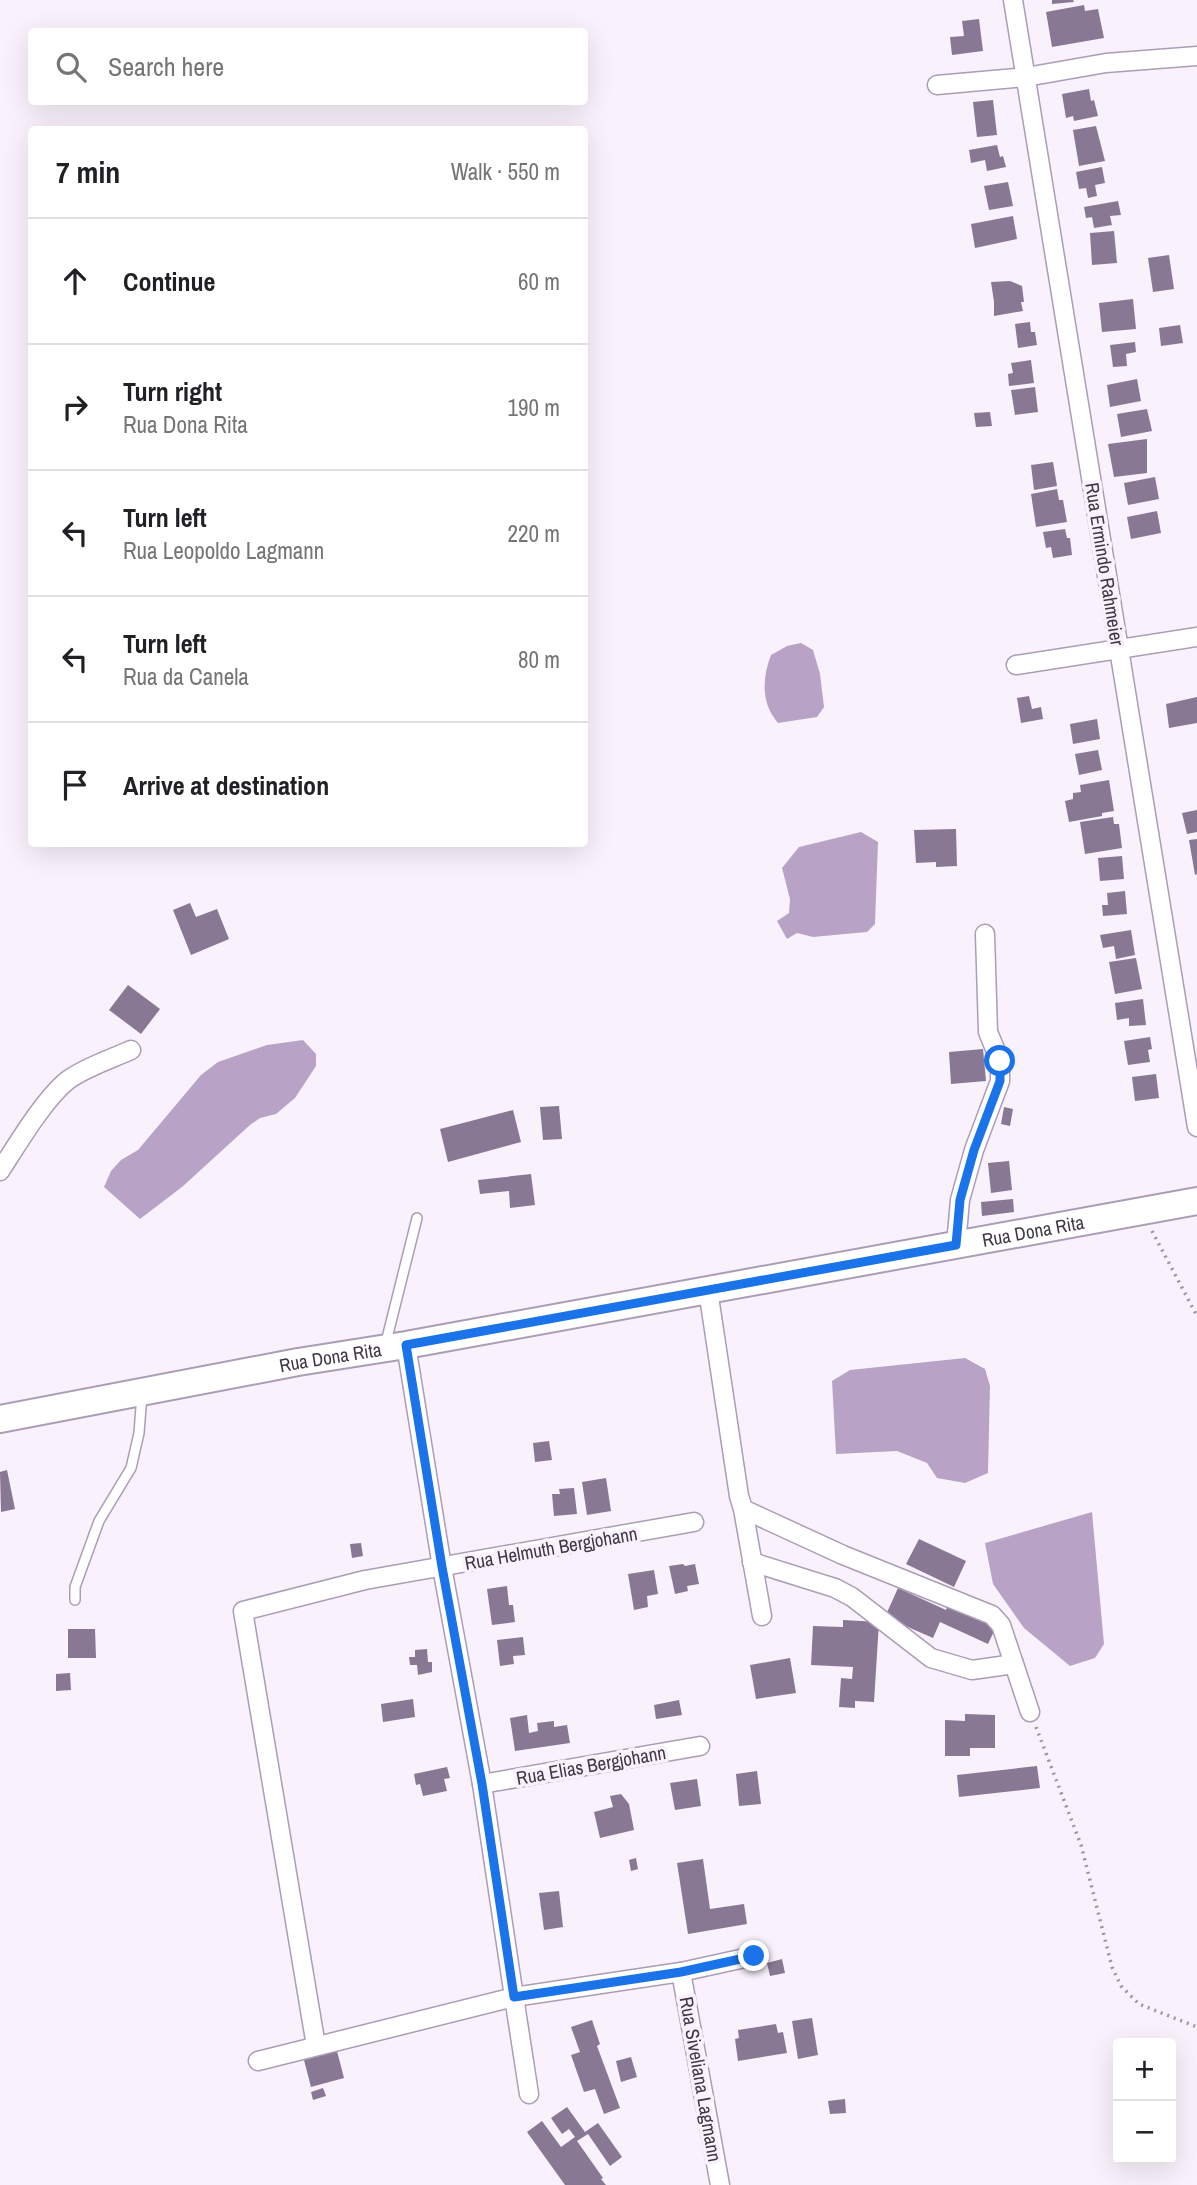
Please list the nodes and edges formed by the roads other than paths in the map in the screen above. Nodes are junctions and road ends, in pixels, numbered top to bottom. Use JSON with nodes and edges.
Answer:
{"nodes":[{"id":1,"x":1013,"y":0,"type":"edge"},
{"id":2,"x":1197,"y":56,"type":"edge"},
{"id":3,"x":1026,"y":77,"type":"junction"},
{"id":4,"x":937,"y":85,"type":"dead end"},
{"id":5,"x":1197,"y":638,"type":"edge"},
{"id":6,"x":1119,"y":650,"type":"junction"},
{"id":7,"x":1016,"y":665,"type":"dead end"},
{"id":8,"x":985,"y":934,"type":"dead end"},
{"id":9,"x":131,"y":1050,"type":"dead end"},
{"id":10,"x":1197,"y":1127,"type":"edge"},
{"id":11,"x":0,"y":1171,"type":"edge"},
{"id":12,"x":1197,"y":1201,"type":"edge"},
{"id":13,"x":417,"y":1218,"type":"dead end"},
{"id":14,"x":956,"y":1245,"type":"junction"},
{"id":15,"x":708,"y":1290,"type":"junction"},
{"id":16,"x":395,"y":1347,"type":"junction"},
{"id":17,"x":142,"y":1392,"type":"junction"},
{"id":18,"x":0,"y":1419,"type":"edge"},
{"id":19,"x":743,"y":1509,"type":"junction"},
{"id":20,"x":694,"y":1522,"type":"dead end"},
{"id":21,"x":752,"y":1562,"type":"junction"},
{"id":22,"x":442,"y":1567,"type":"junction"},
{"id":23,"x":75,"y":1600,"type":"dead end"},
{"id":24,"x":762,"y":1616,"type":"dead end"},
{"id":25,"x":1014,"y":1664,"type":"junction"},
{"id":26,"x":1030,"y":1712,"type":"road end"},
{"id":27,"x":700,"y":1746,"type":"dead end"},
{"id":28,"x":482,"y":1784,"type":"junction"},
{"id":29,"x":754,"y":1956,"type":"dead end"},
{"id":30,"x":681,"y":1972,"type":"junction"},
{"id":31,"x":514,"y":1997,"type":"junction"},
{"id":32,"x":316,"y":2046,"type":"junction"},
{"id":33,"x":258,"y":2061,"type":"dead end"},
{"id":34,"x":529,"y":2094,"type":"dead end"},
{"id":35,"x":720,"y":2185,"type":"edge"}],
"edges":[{"from":1,"to":3,"type":"street","name":"Rua Ermindo Rahmeier"},
{"from":2,"to":3,"type":"street"},
{"from":3,"to":4,"type":"street"},
{"from":3,"to":6,"type":"street","name":"Rua Ermindo Rahmeier"},
{"from":5,"to":6,"type":"street"},
{"from":6,"to":7,"type":"street"},
{"from":6,"to":10,"type":"street","name":"Rua Ermindo Rahmeier"},
{"from":8,"to":14,"type":"street"},
{"from":9,"to":11,"type":"street"},
{"from":12,"to":14,"type":"main road","name":"Rua Dona Rita"},
{"from":13,"to":16,"type":"lane"},
{"from":14,"to":15,"type":"main road","name":"Rua Dona Rita"},
{"from":15,"to":16,"type":"main road","name":"Rua Dona Rita"},
{"from":15,"to":19,"type":"street"},
{"from":16,"to":17,"type":"main road","name":"Rua Dona Rita"},
{"from":16,"to":22,"type":"street"},
{"from":17,"to":18,"type":"main road","name":"Rua Dona Rita"},
{"from":17,"to":23,"type":"lane"},
{"from":19,"to":21,"type":"street"},
{"from":19,"to":25,"type":"street"},
{"from":20,"to":22,"type":"street","name":"Rua Helmuth Bergjohann"},
{"from":21,"to":24,"type":"street"},
{"from":21,"to":25,"type":"street"},
{"from":22,"to":28,"type":"street"},
{"from":22,"to":32,"type":"street","name":"Rua Helmuth Bergjohann"},
{"from":25,"to":26,"type":"street"},
{"from":27,"to":28,"type":"street","name":"Rua Elias Bergjohann"},
{"from":28,"to":31,"type":"street"},
{"from":29,"to":30,"type":"street"},
{"from":30,"to":31,"type":"street"},
{"from":30,"to":35,"type":"street","name":"Rua Siveliana Lagmann"},
{"from":31,"to":32,"type":"street"},
{"from":31,"to":34,"type":"street"},
{"from":32,"to":33,"type":"street"}]}
